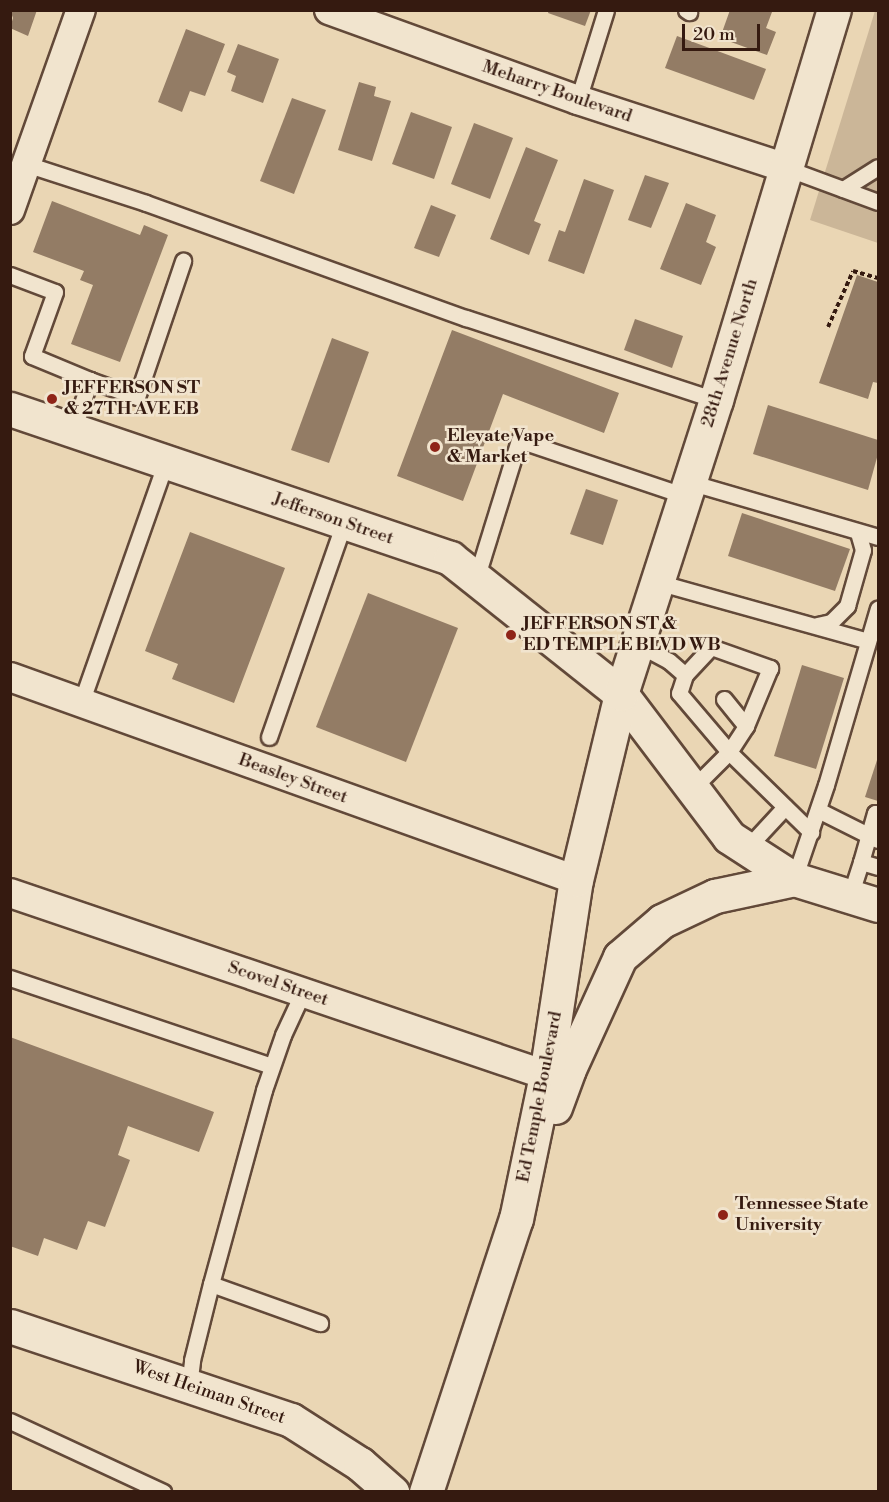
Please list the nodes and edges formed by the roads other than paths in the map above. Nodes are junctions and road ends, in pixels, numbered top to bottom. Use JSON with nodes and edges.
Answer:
{"nodes":[{"id":1,"x":81,"y":10,"type":"edge"},
{"id":2,"x":329,"y":10,"type":"edge"},
{"id":3,"x":606,"y":10,"type":"edge"},
{"id":4,"x":834,"y":10,"type":"edge"},
{"id":5,"x":578,"y":100,"type":"junction"},
{"id":6,"x":23,"y":156,"type":"junction"},
{"id":7,"x":879,"y":167,"type":"edge"},
{"id":8,"x":786,"y":168,"type":"junction"},
{"id":9,"x":843,"y":189,"type":"junction"},
{"id":10,"x":879,"y":202,"type":"edge"},
{"id":11,"x":10,"y":210,"type":"edge"},
{"id":12,"x":183,"y":261,"type":"dead end"},
{"id":13,"x":10,"y":275,"type":"edge"},
{"id":14,"x":90,"y":380,"type":"junction"},
{"id":15,"x":716,"y":400,"type":"junction"},
{"id":16,"x":10,"y":409,"type":"edge"},
{"id":17,"x":73,"y":430,"type":"junction"},
{"id":18,"x":166,"y":462,"type":"junction"},
{"id":19,"x":687,"y":489,"type":"junction"},
{"id":20,"x":344,"y":523,"type":"junction"},
{"id":21,"x":858,"y":532,"type":"junction"},
{"id":22,"x":879,"y":537,"type":"edge"},
{"id":23,"x":476,"y":579,"type":"junction"},
{"id":24,"x":657,"y":582,"type":"junction"},
{"id":25,"x":879,"y":608,"type":"edge"},
{"id":26,"x":817,"y":625,"type":"junction"},
{"id":27,"x":868,"y":641,"type":"junction"},
{"id":28,"x":637,"y":644,"type":"junction"},
{"id":29,"x":685,"y":675,"type":"junction"},
{"id":30,"x":10,"y":677,"type":"edge"},
{"id":31,"x":621,"y":694,"type":"junction"},
{"id":32,"x":724,"y":699,"type":"dead end"},
{"id":33,"x":81,"y":703,"type":"junction"},
{"id":34,"x":746,"y":726,"type":"junction"},
{"id":35,"x":269,"y":738,"type":"dead end"},
{"id":36,"x":729,"y":752,"type":"junction"},
{"id":37,"x":693,"y":788,"type":"junction"},
{"id":38,"x":786,"y":807,"type":"junction"},
{"id":39,"x":818,"y":810,"type":"junction"},
{"id":40,"x":879,"y":814,"type":"edge"},
{"id":41,"x":811,"y":832,"type":"junction"},
{"id":42,"x":873,"y":838,"type":"edge"},
{"id":43,"x":747,"y":848,"type":"junction"},
{"id":44,"x":861,"y":862,"type":"junction"},
{"id":45,"x":879,"y":867,"type":"edge"},
{"id":46,"x":794,"y":879,"type":"junction"},
{"id":47,"x":576,"y":880,"type":"junction"},
{"id":48,"x":10,"y":893,"type":"edge"},
{"id":49,"x":864,"y":901,"type":"edge"},
{"id":50,"x":10,"y":978,"type":"edge"},
{"id":51,"x":303,"y":992,"type":"junction"},
{"id":52,"x":272,"y":1066,"type":"junction"},
{"id":53,"x":546,"y":1075,"type":"junction"},
{"id":54,"x":516,"y":1219,"type":"junction"},
{"id":55,"x":210,"y":1284,"type":"junction"},
{"id":56,"x":320,"y":1323,"type":"dead end"},
{"id":57,"x":10,"y":1326,"type":"edge"},
{"id":58,"x":189,"y":1386,"type":"junction"},
{"id":59,"x":10,"y":1421,"type":"edge"},
{"id":60,"x":163,"y":1491,"type":"edge"},
{"id":61,"x":392,"y":1491,"type":"edge"},
{"id":62,"x":426,"y":1491,"type":"edge"}],
"edges":[{"from":1,"to":6,"type":"street"},
{"from":2,"to":5,"type":"street","name":"Meharry Boulevard"},
{"from":3,"to":5,"type":"lane"},
{"from":4,"to":8,"type":"main road","name":"28th Avenue North"},
{"from":5,"to":8,"type":"street","name":"Meharry Boulevard"},
{"from":6,"to":11,"type":"street"},
{"from":6,"to":15,"type":"lane"},
{"from":7,"to":9,"type":"lane"},
{"from":8,"to":9,"type":"lane"},
{"from":8,"to":15,"type":"main road","name":"28th Avenue North"},
{"from":9,"to":10,"type":"lane"},
{"from":12,"to":14,"type":"lane"},
{"from":13,"to":14,"type":"lane"},
{"from":14,"to":17,"type":"lane"},
{"from":15,"to":19,"type":"main road","name":"28th Avenue North"},
{"from":16,"to":17,"type":"main road","name":"Jefferson Street"},
{"from":17,"to":18,"type":"main road","name":"Jefferson Street"},
{"from":18,"to":20,"type":"main road","name":"Jefferson Street"},
{"from":18,"to":33,"type":"lane"},
{"from":19,"to":21,"type":"lane"},
{"from":19,"to":23,"type":"lane"},
{"from":19,"to":24,"type":"main road","name":"28th Avenue North"},
{"from":20,"to":23,"type":"main road","name":"Jefferson Street"},
{"from":20,"to":35,"type":"lane"},
{"from":21,"to":22,"type":"lane"},
{"from":21,"to":26,"type":"lane"},
{"from":23,"to":31,"type":"main road","name":"Jefferson Street"},
{"from":24,"to":26,"type":"lane"},
{"from":24,"to":28,"type":"main road","name":"28th Avenue North"},
{"from":25,"to":27,"type":"lane"},
{"from":26,"to":27,"type":"lane"},
{"from":27,"to":39,"type":"lane"},
{"from":28,"to":29,"type":"lane"},
{"from":28,"to":31,"type":"main road","name":"28th Avenue North"},
{"from":29,"to":34,"type":"lane"},
{"from":29,"to":36,"type":"lane"},
{"from":30,"to":33,"type":"street","name":"Beasley Street"},
{"from":31,"to":37,"type":"main road","name":"Jefferson Street"},
{"from":31,"to":47,"type":"main road","name":"Ed Temple Boulevard"},
{"from":32,"to":34,"type":"lane"},
{"from":33,"to":47,"type":"street","name":"Beasley Street"},
{"from":34,"to":36,"type":"lane"},
{"from":36,"to":37,"type":"lane"},
{"from":36,"to":38,"type":"lane"},
{"from":37,"to":43,"type":"main road","name":"Jefferson Street"},
{"from":38,"to":41,"type":"lane"},
{"from":38,"to":43,"type":"lane"},
{"from":39,"to":41,"type":"lane"},
{"from":39,"to":42,"type":"lane"},
{"from":40,"to":42,"type":"lane"},
{"from":41,"to":46,"type":"lane"},
{"from":42,"to":44,"type":"lane"},
{"from":43,"to":46,"type":"main road","name":"Jefferson Street"},
{"from":44,"to":45,"type":"lane"},
{"from":44,"to":49,"type":"lane"},
{"from":46,"to":49,"type":"main road"},
{"from":46,"to":54,"type":"main road"},
{"from":47,"to":53,"type":"main road","name":"Ed Temple Boulevard"},
{"from":48,"to":51,"type":"street","name":"Scovel Street"},
{"from":50,"to":52,"type":"lane"},
{"from":51,"to":52,"type":"lane"},
{"from":51,"to":53,"type":"street","name":"Scovel Street"},
{"from":52,"to":55,"type":"lane"},
{"from":53,"to":54,"type":"main road","name":"Ed Temple Boulevard"},
{"from":54,"to":62,"type":"main road","name":"Ed Temple Boulevard"},
{"from":55,"to":56,"type":"lane"},
{"from":55,"to":58,"type":"lane"},
{"from":57,"to":58,"type":"main road","name":"West Heiman Street"},
{"from":58,"to":61,"type":"main road","name":"West Heiman Street"},
{"from":59,"to":60,"type":"lane"}]}
